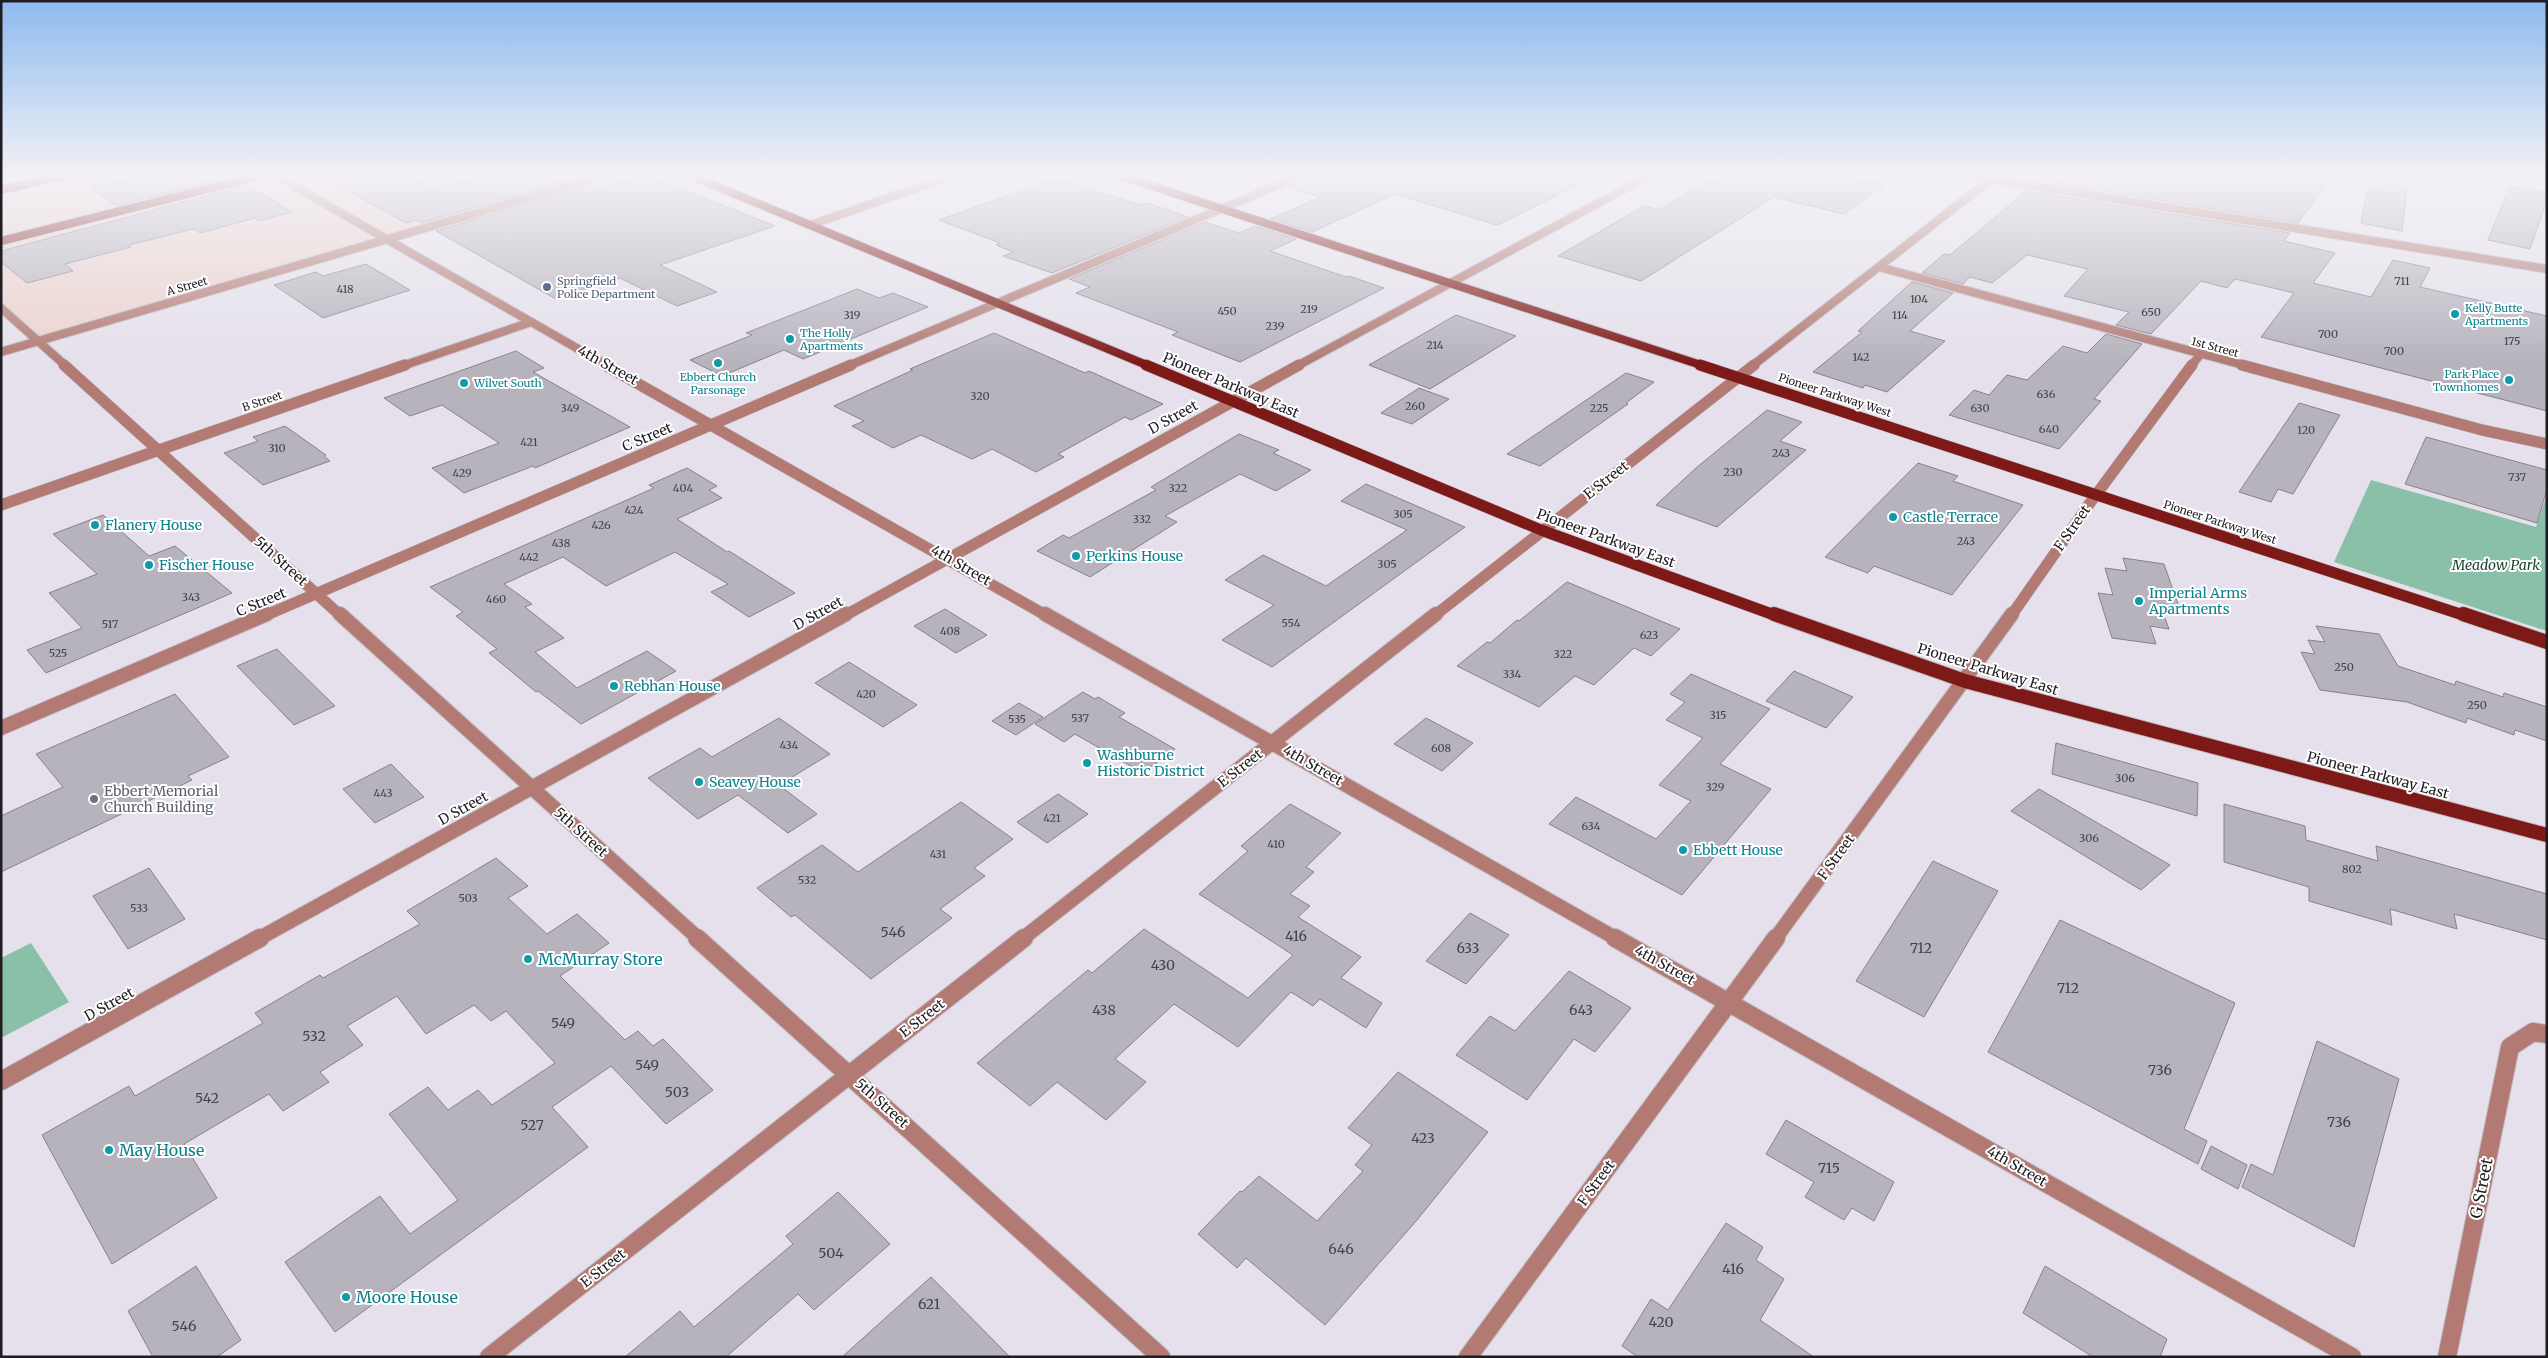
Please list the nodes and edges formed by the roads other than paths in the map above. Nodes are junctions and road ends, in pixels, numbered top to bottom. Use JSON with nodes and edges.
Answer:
{"nodes":[{"id":1,"x":15,"y":237,"type":"edge"},
{"id":2,"x":381,"y":237,"type":"edge"},
{"id":3,"x":394,"y":237,"type":"edge"},
{"id":4,"x":839,"y":237,"type":"edge"},
{"id":5,"x":1155,"y":237,"type":"edge"},
{"id":6,"x":1309,"y":237,"type":"edge"},
{"id":7,"x":1535,"y":237,"type":"edge"},
{"id":8,"x":1917,"y":237,"type":"edge"},
{"id":9,"x":2359,"y":237,"type":"edge"},
{"id":10,"x":385,"y":240,"type":"junction"},
{"id":11,"x":1,"y":241,"type":"edge"},
{"id":12,"x":1879,"y":267,"type":"junction"},
{"id":13,"x":2547,"y":269,"type":"edge"},
{"id":14,"x":1450,"y":283,"type":"junction"},
{"id":15,"x":997,"y":304,"type":"junction"},
{"id":16,"x":1,"y":308,"type":"edge"},
{"id":17,"x":531,"y":322,"type":"junction"},
{"id":18,"x":39,"y":341,"type":"junction"},
{"id":19,"x":1,"y":352,"type":"edge"},
{"id":20,"x":2200,"y":355,"type":"junction"},
{"id":21,"x":1739,"y":377,"type":"junction"},
{"id":22,"x":1231,"y":402,"type":"junction"},
{"id":23,"x":712,"y":424,"type":"junction"},
{"id":24,"x":2547,"y":444,"type":"edge"},
{"id":25,"x":159,"y":450,"type":"junction"},
{"id":26,"x":2096,"y":495,"type":"junction"},
{"id":27,"x":1,"y":504,"type":"edge"},
{"id":28,"x":1541,"y":530,"type":"junction"},
{"id":29,"x":950,"y":558,"type":"junction"},
{"id":30,"x":316,"y":593,"type":"junction"},
{"id":31,"x":2547,"y":642,"type":"edge"},
{"id":32,"x":1965,"y":681,"type":"junction"},
{"id":33,"x":1,"y":728,"type":"edge"},
{"id":34,"x":1273,"y":742,"type":"junction"},
{"id":35,"x":531,"y":788,"type":"junction"},
{"id":36,"x":2547,"y":835,"type":"edge"},
{"id":37,"x":1730,"y":1002,"type":"junction"},
{"id":38,"x":2540,"y":1033,"type":"edge"},
{"id":39,"x":850,"y":1074,"type":"junction"},
{"id":40,"x":1,"y":1081,"type":"edge"},
{"id":41,"x":489,"y":1357,"type":"edge"},
{"id":42,"x":1161,"y":1357,"type":"edge"},
{"id":43,"x":1468,"y":1357,"type":"edge"},
{"id":44,"x":2352,"y":1357,"type":"edge"},
{"id":45,"x":2447,"y":1357,"type":"edge"}],
"edges":[{"from":1,"to":11,"type":"main road"},
{"from":2,"to":10,"type":"street","name":"4th Street"},
{"from":3,"to":10,"type":"street","name":"A Street"},
{"from":4,"to":15,"type":"main road","name":"Pioneer Parkway East"},
{"from":5,"to":15,"type":"street","name":"C Street"},
{"from":6,"to":14,"type":"main road","name":"Pioneer Parkway West"},
{"from":7,"to":14,"type":"street","name":"D Street"},
{"from":8,"to":12,"type":"street","name":"E Street"},
{"from":9,"to":13,"type":"street"},
{"from":10,"to":17,"type":"street","name":"4th Street"},
{"from":10,"to":18,"type":"street","name":"A Street"},
{"from":12,"to":20,"type":"street","name":"1st Street"},
{"from":12,"to":21,"type":"street","name":"E Street"},
{"from":14,"to":21,"type":"main road","name":"Pioneer Parkway West"},
{"from":14,"to":22,"type":"street","name":"D Street"},
{"from":15,"to":22,"type":"main road","name":"Pioneer Parkway East"},
{"from":15,"to":23,"type":"street","name":"C Street"},
{"from":16,"to":18,"type":"street","name":"5th Street"},
{"from":17,"to":23,"type":"street","name":"4th Street"},
{"from":17,"to":25,"type":"street","name":"B Street"},
{"from":18,"to":19,"type":"street","name":"A Street"},
{"from":18,"to":25,"type":"street","name":"5th Street"},
{"from":20,"to":24,"type":"street","name":"1st Street"},
{"from":20,"to":26,"type":"street","name":"F Street"},
{"from":21,"to":26,"type":"main road","name":"Pioneer Parkway West"},
{"from":21,"to":28,"type":"street","name":"E Street"},
{"from":22,"to":28,"type":"main road","name":"Pioneer Parkway East"},
{"from":22,"to":29,"type":"street","name":"D Street"},
{"from":23,"to":29,"type":"street","name":"4th Street"},
{"from":23,"to":30,"type":"street","name":"C Street"},
{"from":25,"to":27,"type":"street","name":"B Street"},
{"from":25,"to":30,"type":"street","name":"5th Street"},
{"from":26,"to":31,"type":"main road","name":"Pioneer Parkway West"},
{"from":26,"to":32,"type":"street","name":"F Street"},
{"from":28,"to":32,"type":"main road","name":"Pioneer Parkway East"},
{"from":28,"to":34,"type":"street","name":"E Street"},
{"from":29,"to":34,"type":"street","name":"4th Street"},
{"from":29,"to":35,"type":"street","name":"D Street"},
{"from":30,"to":33,"type":"street","name":"C Street"},
{"from":30,"to":35,"type":"street","name":"5th Street"},
{"from":32,"to":36,"type":"main road","name":"Pioneer Parkway East"},
{"from":32,"to":37,"type":"street","name":"F Street"},
{"from":34,"to":37,"type":"street","name":"4th Street"},
{"from":34,"to":39,"type":"street","name":"E Street"},
{"from":35,"to":39,"type":"street","name":"5th Street"},
{"from":35,"to":40,"type":"street","name":"D Street"},
{"from":37,"to":43,"type":"street","name":"F Street"},
{"from":37,"to":44,"type":"street","name":"4th Street"},
{"from":38,"to":45,"type":"street","name":"G Street"},
{"from":39,"to":41,"type":"street","name":"E Street"},
{"from":39,"to":42,"type":"street","name":"5th Street"}]}
